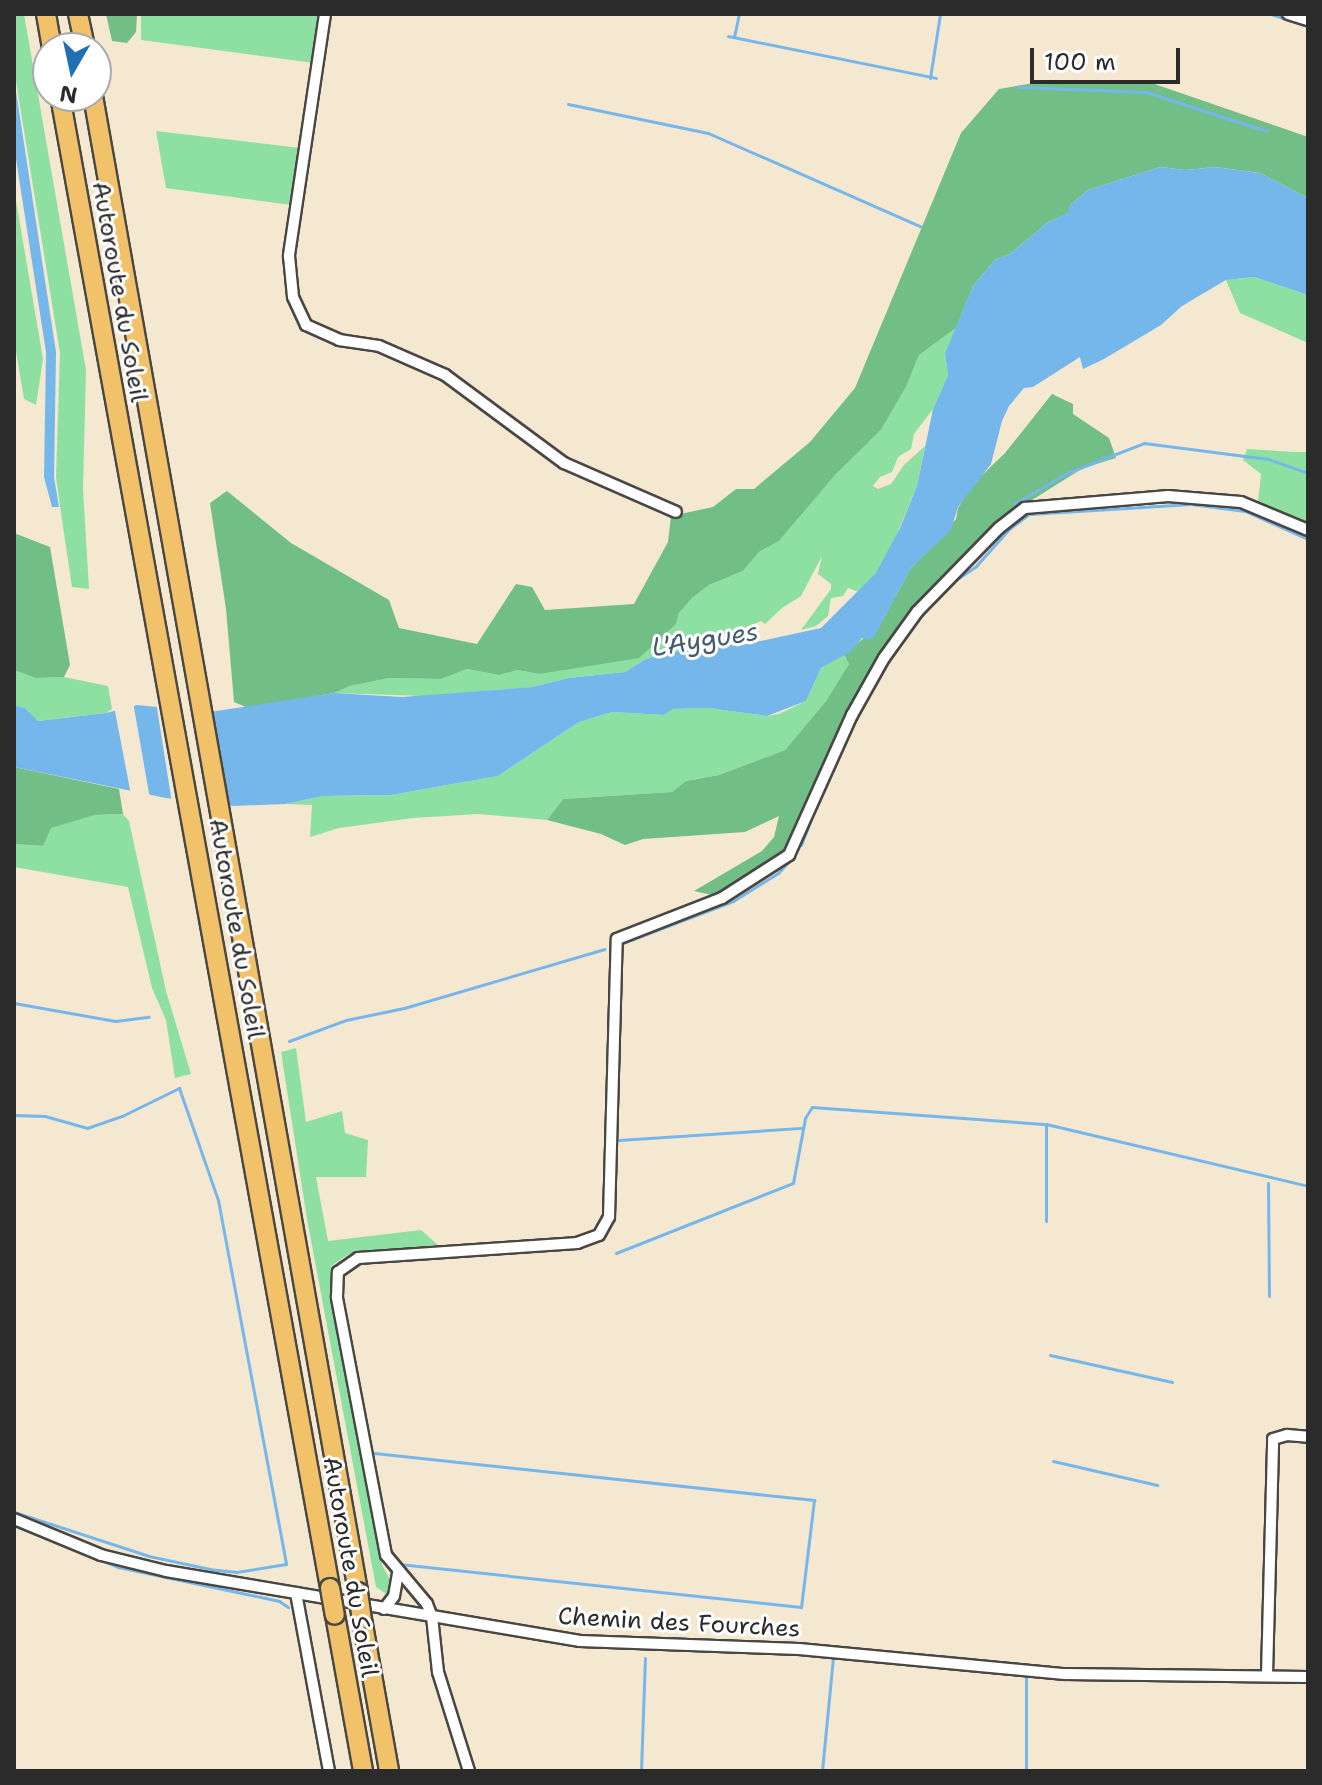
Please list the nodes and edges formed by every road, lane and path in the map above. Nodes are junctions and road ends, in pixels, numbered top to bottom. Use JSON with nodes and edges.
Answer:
{"nodes":[{"id":1,"x":325,"y":14,"type":"edge"},
{"id":2,"x":1288,"y":14,"type":"edge"},
{"id":3,"x":1308,"y":20,"type":"edge"},
{"id":4,"x":63,"y":112,"type":"edge"},
{"id":5,"x":96,"y":112,"type":"edge"},
{"id":6,"x":676,"y":512,"type":"dead end"},
{"id":7,"x":1308,"y":530,"type":"edge"},
{"id":8,"x":1308,"y":1437,"type":"edge"},
{"id":9,"x":14,"y":1519,"type":"edge"},
{"id":10,"x":398,"y":1573,"type":"junction"},
{"id":11,"x":302,"y":1594,"type":"junction"},
{"id":12,"x":384,"y":1609,"type":"junction"},
{"id":13,"x":432,"y":1617,"type":"junction"},
{"id":14,"x":1267,"y":1675,"type":"junction"},
{"id":15,"x":1308,"y":1677,"type":"edge"},
{"id":16,"x":329,"y":1771,"type":"edge"},
{"id":17,"x":363,"y":1771,"type":"edge"},
{"id":18,"x":389,"y":1771,"type":"edge"},
{"id":19,"x":469,"y":1771,"type":"edge"}],
"edges":[{"from":1,"to":6,"type":"street"},
{"from":2,"to":3,"type":"street"},
{"from":4,"to":17,"type":"highway","name":"Autoroute du Soleil","bridge":true},
{"from":5,"to":18,"type":"highway","name":"Autoroute du Soleil","bridge":true},
{"from":7,"to":10,"type":"street"},
{"from":8,"to":14,"type":"street"},
{"from":9,"to":11,"type":"street","name":"Chemin des Fourches"},
{"from":10,"to":12,"type":"street"},
{"from":10,"to":13,"type":"street"},
{"from":11,"to":12,"type":"street","name":"Chemin des Fourches"},
{"from":11,"to":16,"type":"street"},
{"from":12,"to":13,"type":"street","name":"Chemin des Fourches"},
{"from":13,"to":14,"type":"street","name":"Chemin des Fourches"},
{"from":13,"to":19,"type":"street"},
{"from":14,"to":15,"type":"street","name":"Chemin des Fourches"}]}
